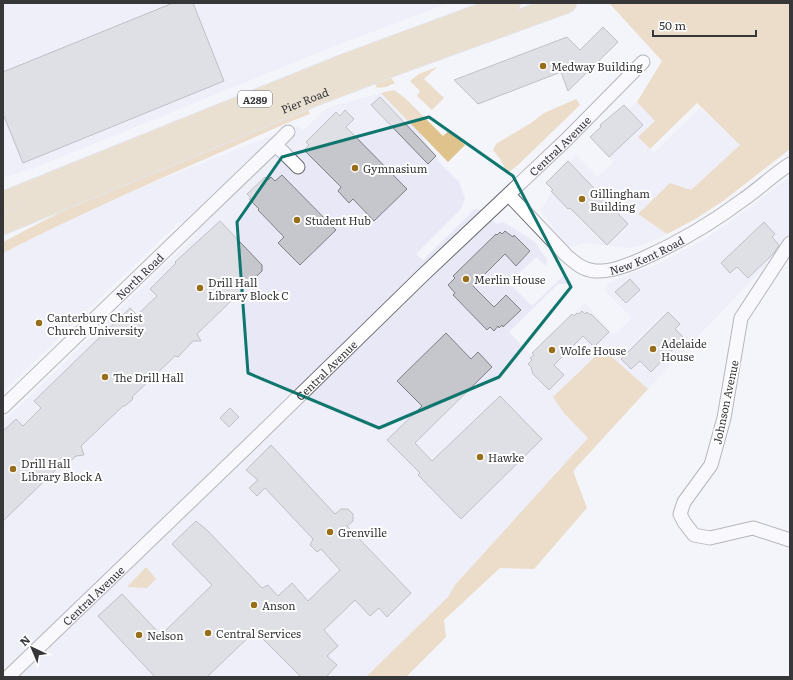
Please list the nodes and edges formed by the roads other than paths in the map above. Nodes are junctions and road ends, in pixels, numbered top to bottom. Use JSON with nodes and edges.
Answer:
{"nodes":[{"id":1,"x":510,"y":3,"type":"edge"},
{"id":2,"x":566,"y":3,"type":"edge"},
{"id":3,"x":643,"y":62,"type":"dead end"},
{"id":4,"x":288,"y":132,"type":"dead end"},
{"id":5,"x":274,"y":145,"type":"junction"},
{"id":6,"x":790,"y":164,"type":"edge"},
{"id":7,"x":298,"y":167,"type":"dead end"},
{"id":8,"x":509,"y":195,"type":"junction"},
{"id":9,"x":71,"y":196,"type":"junction"},
{"id":10,"x":3,"y":202,"type":"edge"},
{"id":11,"x":3,"y":224,"type":"edge"},
{"id":12,"x":3,"y":232,"type":"edge"},
{"id":13,"x":790,"y":243,"type":"edge"},
{"id":14,"x":3,"y":407,"type":"edge"},
{"id":15,"x":790,"y":540,"type":"edge"},
{"id":16,"x":8,"y":677,"type":"edge"}],
"edges":[{"from":1,"to":10,"type":"main road","name":"Pier Road","number":"A289"},
{"from":2,"to":9,"type":"main road","name":"Pier Road","number":"A289"},
{"from":3,"to":8,"type":"street","name":"Central Avenue"},
{"from":4,"to":5,"type":"street","name":"North Road"},
{"from":5,"to":7,"type":"street"},
{"from":5,"to":14,"type":"street","name":"North Road"},
{"from":6,"to":8,"type":"street","name":"New Kent Road"},
{"from":8,"to":16,"type":"street","name":"Central Avenue"},
{"from":9,"to":11,"type":"main road","name":"Pier Road","number":"A289"},
{"from":9,"to":12,"type":"main road"},
{"from":13,"to":15,"type":"street","name":"Johnson Avenue"}]}
